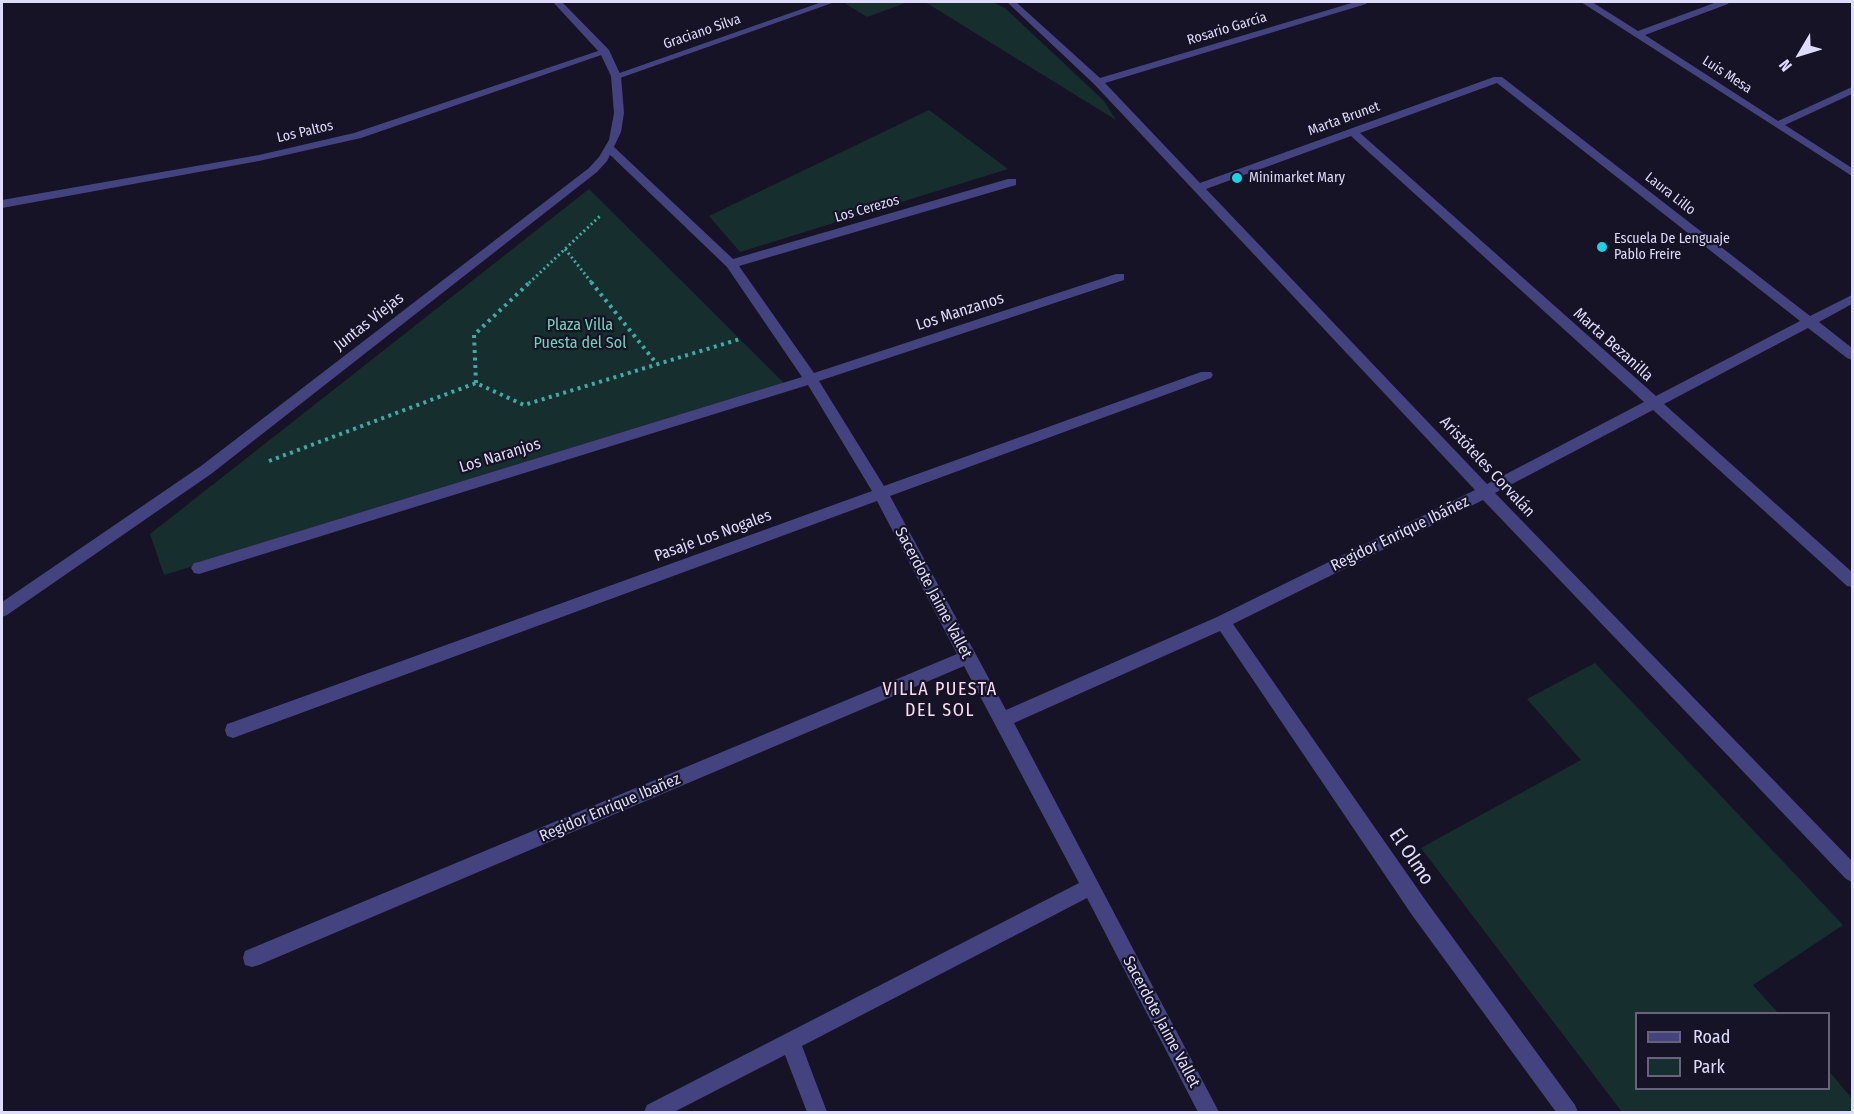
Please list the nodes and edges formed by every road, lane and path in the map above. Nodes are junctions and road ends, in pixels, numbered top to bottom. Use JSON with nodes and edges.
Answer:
{"nodes":[{"id":1,"x":557,"y":2,"type":"edge"},
{"id":2,"x":830,"y":2,"type":"edge"},
{"id":3,"x":1011,"y":2,"type":"edge"},
{"id":4,"x":1363,"y":2,"type":"edge"},
{"id":5,"x":1586,"y":2,"type":"edge"},
{"id":6,"x":1725,"y":2,"type":"edge"},
{"id":7,"x":1636,"y":34,"type":"junction"},
{"id":8,"x":605,"y":52,"type":"junction"},
{"id":9,"x":616,"y":76,"type":"junction"},
{"id":10,"x":1498,"y":79,"type":"joint"},
{"id":11,"x":1098,"y":82,"type":"junction"},
{"id":12,"x":1852,"y":90,"type":"edge"},
{"id":13,"x":1778,"y":125,"type":"junction"},
{"id":14,"x":1353,"y":132,"type":"junction"},
{"id":15,"x":610,"y":149,"type":"junction"},
{"id":16,"x":1852,"y":173,"type":"edge"},
{"id":17,"x":1012,"y":182,"type":"dead end"},
{"id":18,"x":1199,"y":188,"type":"junction"},
{"id":19,"x":2,"y":204,"type":"edge"},
{"id":20,"x":600,"y":216,"type":"dead end"},
{"id":21,"x":565,"y":249,"type":"junction"},
{"id":22,"x":731,"y":264,"type":"junction"},
{"id":23,"x":1120,"y":277,"type":"dead end"},
{"id":24,"x":1852,"y":299,"type":"edge"},
{"id":25,"x":1809,"y":322,"type":"junction"},
{"id":26,"x":740,"y":339,"type":"dead end"},
{"id":27,"x":1852,"y":356,"type":"edge"},
{"id":28,"x":657,"y":364,"type":"junction"},
{"id":29,"x":1206,"y":375,"type":"dead end"},
{"id":30,"x":811,"y":379,"type":"junction"},
{"id":31,"x":476,"y":383,"type":"junction"},
{"id":32,"x":1653,"y":403,"type":"junction"},
{"id":33,"x":260,"y":465,"type":"dead end"},
{"id":34,"x":1485,"y":492,"type":"junction"},
{"id":35,"x":880,"y":494,"type":"junction"},
{"id":36,"x":199,"y":568,"type":"dead end"},
{"id":37,"x":1852,"y":581,"type":"edge"},
{"id":38,"x":2,"y":610,"type":"edge"},
{"id":39,"x":1223,"y":622,"type":"junction"},
{"id":40,"x":967,"y":657,"type":"junction"},
{"id":41,"x":1003,"y":720,"type":"junction"},
{"id":42,"x":233,"y":730,"type":"dead end"},
{"id":43,"x":1852,"y":873,"type":"edge"},
{"id":44,"x":1090,"y":886,"type":"junction"},
{"id":45,"x":252,"y":958,"type":"dead end"},
{"id":46,"x":790,"y":1042,"type":"junction"},
{"id":47,"x":654,"y":1113,"type":"edge"},
{"id":48,"x":817,"y":1113,"type":"edge"},
{"id":49,"x":1209,"y":1113,"type":"edge"},
{"id":50,"x":1568,"y":1113,"type":"edge"}],
"edges":[{"from":1,"to":8,"type":"street","name":"Juntas Viejas"},
{"from":2,"to":9,"type":"street","name":"Graciano Silva"},
{"from":3,"to":11,"type":"street","name":"Aristóteles Corvalán"},
{"from":4,"to":11,"type":"street","name":"Rosario García"},
{"from":5,"to":7,"type":"street","name":"Luis Mesa"},
{"from":6,"to":7,"type":"street"},
{"from":7,"to":13,"type":"street","name":"Luis Mesa"},
{"from":8,"to":9,"type":"street","name":"Juntas Viejas"},
{"from":8,"to":19,"type":"street","name":"Los Paltos"},
{"from":9,"to":15,"type":"street","name":"Juntas Viejas"},
{"from":10,"to":14,"type":"street","name":"Marta Brunet"},
{"from":10,"to":25,"type":"street","name":"Laura Lillo"},
{"from":11,"to":18,"type":"street","name":"Aristóteles Corvalán"},
{"from":12,"to":13,"type":"street"},
{"from":13,"to":16,"type":"street","name":"Luis Mesa"},
{"from":14,"to":18,"type":"street","name":"Marta Brunet"},
{"from":14,"to":32,"type":"street","name":"Marta Bezanilla"},
{"from":15,"to":22,"type":"street","name":"Sacerdote Jaime Vallet"},
{"from":15,"to":38,"type":"street","name":"Juntas Viejas"},
{"from":17,"to":22,"type":"street","name":"Los Cerezos"},
{"from":18,"to":34,"type":"street","name":"Aristóteles Corvalán"},
{"from":20,"to":21,"type":"path"},
{"from":21,"to":28,"type":"path"},
{"from":21,"to":31,"type":"path"},
{"from":22,"to":30,"type":"street","name":"Sacerdote Jaime Vallet"},
{"from":23,"to":30,"type":"street","name":"Los Manzanos"},
{"from":24,"to":25,"type":"street","name":"Regidor Enrique Ibáñez"},
{"from":25,"to":27,"type":"street","name":"Laura Lillo"},
{"from":25,"to":32,"type":"street","name":"Regidor Enrique Ibáñez"},
{"from":26,"to":28,"type":"path"},
{"from":28,"to":31,"type":"path"},
{"from":29,"to":35,"type":"street","name":"Pasaje Los Nogales"},
{"from":30,"to":35,"type":"street","name":"Sacerdote Jaime Vallet"},
{"from":30,"to":36,"type":"street","name":"Los Naranjos"},
{"from":31,"to":33,"type":"path"},
{"from":32,"to":34,"type":"street","name":"Regidor Enrique Ibáñez"},
{"from":32,"to":37,"type":"street","name":"Marta Bezanilla"},
{"from":34,"to":39,"type":"street","name":"Regidor Enrique Ibáñez"},
{"from":34,"to":43,"type":"street","name":"Aristóteles Corvalán"},
{"from":35,"to":40,"type":"street","name":"Sacerdote Jaime Vallet"},
{"from":35,"to":42,"type":"street","name":"Pasaje Los Nogales"},
{"from":39,"to":41,"type":"street","name":"Regidor Enrique Ibáñez"},
{"from":39,"to":50,"type":"street","name":"El Olmo"},
{"from":40,"to":41,"type":"street","name":"Sacerdote Jaime Vallet"},
{"from":40,"to":45,"type":"street","name":"Regidor Enrique Ibañez"},
{"from":41,"to":44,"type":"street","name":"Sacerdote Jaime Vallet"},
{"from":44,"to":46,"type":"street"},
{"from":44,"to":49,"type":"street","name":"Sacerdote Jaime Vallet"},
{"from":46,"to":47,"type":"street"},
{"from":46,"to":48,"type":"street"}]}
